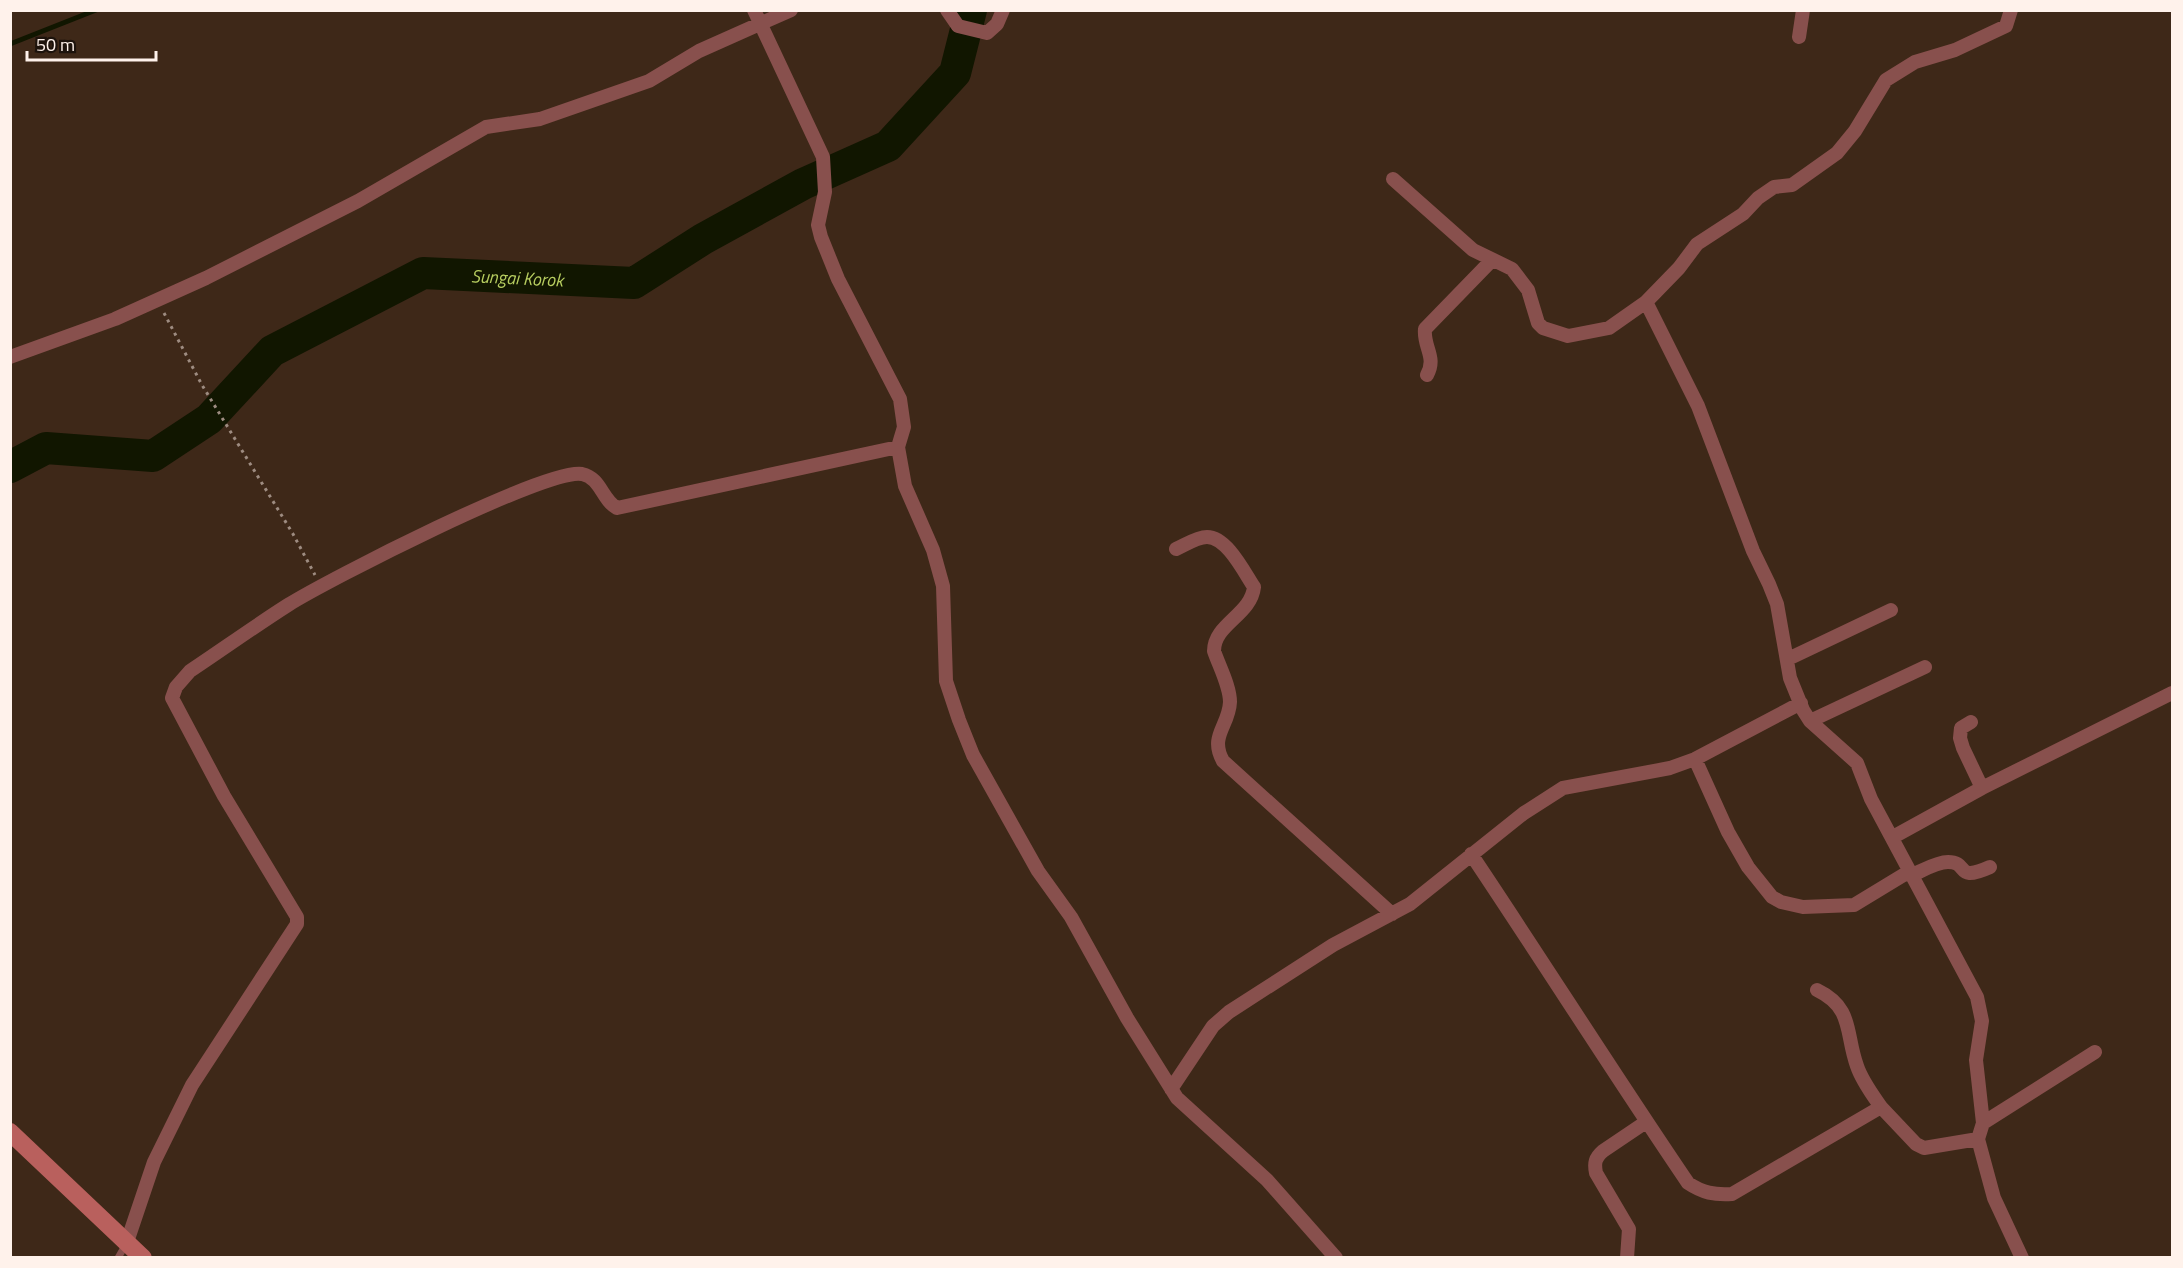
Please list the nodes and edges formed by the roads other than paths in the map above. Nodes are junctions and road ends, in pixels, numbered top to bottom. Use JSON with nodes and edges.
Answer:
{"nodes":[{"id":1,"x":754,"y":10,"type":"edge"},
{"id":2,"x":791,"y":10,"type":"edge"},
{"id":3,"x":947,"y":10,"type":"edge"},
{"id":4,"x":1003,"y":10,"type":"edge"},
{"id":5,"x":1803,"y":10,"type":"edge"},
{"id":6,"x":2015,"y":12,"type":"edge"},
{"id":7,"x":760,"y":24,"type":"junction"},
{"id":8,"x":1799,"y":38,"type":"dead end"},
{"id":9,"x":1393,"y":179,"type":"dead end"},
{"id":10,"x":1492,"y":260,"type":"junction"},
{"id":11,"x":1646,"y":302,"type":"junction"},
{"id":12,"x":10,"y":357,"type":"edge"},
{"id":13,"x":1427,"y":375,"type":"dead end"},
{"id":14,"x":898,"y":447,"type":"junction"},
{"id":15,"x":1176,"y":549,"type":"dead end"},
{"id":16,"x":1891,"y":610,"type":"dead end"},
{"id":17,"x":1788,"y":659,"type":"junction"},
{"id":18,"x":1925,"y":667,"type":"dead end"},
{"id":19,"x":2172,"y":693,"type":"edge"},
{"id":20,"x":1801,"y":703,"type":"junction"},
{"id":21,"x":1810,"y":721,"type":"junction"},
{"id":22,"x":1971,"y":722,"type":"dead end"},
{"id":23,"x":1695,"y":759,"type":"junction"},
{"id":24,"x":1982,"y":788,"type":"junction"},
{"id":25,"x":1893,"y":837,"type":"junction"},
{"id":26,"x":1471,"y":854,"type":"junction"},
{"id":27,"x":1990,"y":867,"type":"dead end"},
{"id":28,"x":1911,"y":873,"type":"junction"},
{"id":29,"x":1392,"y":914,"type":"junction"},
{"id":30,"x":1817,"y":990,"type":"dead end"},
{"id":31,"x":2095,"y":1052,"type":"dead end"},
{"id":32,"x":1171,"y":1089,"type":"junction"},
{"id":33,"x":1881,"y":1107,"type":"junction"},
{"id":34,"x":1646,"y":1122,"type":"junction"},
{"id":35,"x":1983,"y":1123,"type":"junction"},
{"id":36,"x":10,"y":1132,"type":"edge"},
{"id":37,"x":1978,"y":1139,"type":"junction"},
{"id":38,"x":122,"y":1250,"type":"edge"},
{"id":39,"x":143,"y":1257,"type":"edge"},
{"id":40,"x":1336,"y":1257,"type":"edge"},
{"id":41,"x":1628,"y":1257,"type":"edge"},
{"id":42,"x":2022,"y":1257,"type":"edge"}],
"edges":[{"from":1,"to":7,"type":"street"},
{"from":2,"to":7,"type":"street"},
{"from":3,"to":4,"type":"street"},
{"from":5,"to":8,"type":"street"},
{"from":6,"to":11,"type":"street"},
{"from":7,"to":12,"type":"street"},
{"from":7,"to":14,"type":"street"},
{"from":9,"to":10,"type":"street"},
{"from":10,"to":11,"type":"street"},
{"from":10,"to":13,"type":"street"},
{"from":11,"to":17,"type":"street"},
{"from":14,"to":32,"type":"street"},
{"from":14,"to":38,"type":"street"},
{"from":15,"to":29,"type":"street"},
{"from":16,"to":17,"type":"street"},
{"from":17,"to":20,"type":"street"},
{"from":18,"to":21,"type":"street"},
{"from":19,"to":24,"type":"street"},
{"from":20,"to":21,"type":"street"},
{"from":20,"to":23,"type":"street"},
{"from":21,"to":25,"type":"street"},
{"from":22,"to":24,"type":"street"},
{"from":23,"to":26,"type":"street"},
{"from":23,"to":28,"type":"street"},
{"from":24,"to":25,"type":"street"},
{"from":25,"to":28,"type":"street"},
{"from":26,"to":29,"type":"street"},
{"from":26,"to":34,"type":"street"},
{"from":27,"to":28,"type":"street"},
{"from":28,"to":35,"type":"street"},
{"from":29,"to":32,"type":"street"},
{"from":30,"to":33,"type":"street"},
{"from":31,"to":35,"type":"street"},
{"from":32,"to":40,"type":"street"},
{"from":33,"to":34,"type":"street"},
{"from":33,"to":37,"type":"street"},
{"from":34,"to":41,"type":"street"},
{"from":35,"to":37,"type":"street"},
{"from":36,"to":38,"type":"street"},
{"from":37,"to":42,"type":"street"},
{"from":38,"to":39,"type":"street"}]}
